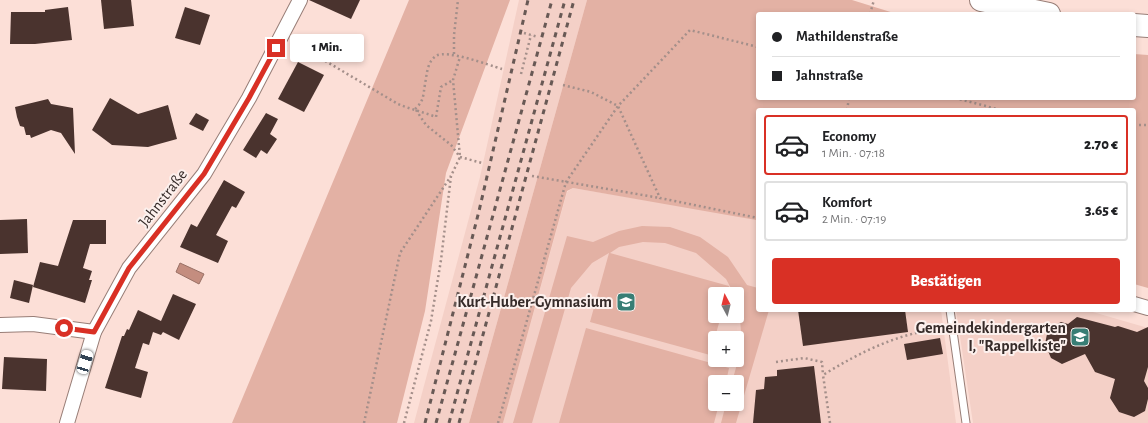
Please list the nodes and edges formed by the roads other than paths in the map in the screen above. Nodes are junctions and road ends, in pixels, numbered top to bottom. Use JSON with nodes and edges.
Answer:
{"nodes":[{"id":1,"x":300,"y":0,"type":"edge"},
{"id":2,"x":981,"y":0,"type":"edge"},
{"id":3,"x":1039,"y":12,"type":"edge"},
{"id":4,"x":1136,"y":25,"type":"edge"},
{"id":5,"x":1148,"y":26,"type":"edge"},
{"id":6,"x":1136,"y":305,"type":"edge"},
{"id":7,"x":1148,"y":308,"type":"edge"},
{"id":8,"x":950,"y":312,"type":"edge"},
{"id":9,"x":0,"y":325,"type":"edge"},
{"id":10,"x":94,"y":332,"type":"junction"},
{"id":11,"x":67,"y":423,"type":"edge"},
{"id":12,"x":966,"y":423,"type":"edge"}],
"edges":[{"from":1,"to":10,"type":"street","name":"Jahnstraße"},
{"from":2,"to":3,"type":"highway"},
{"from":4,"to":5,"type":"highway"},
{"from":6,"to":7,"type":"street"},
{"from":8,"to":12,"type":"lane"},
{"from":9,"to":10,"type":"street"},
{"from":10,"to":11,"type":"street","name":"Jahnstraße"}]}
